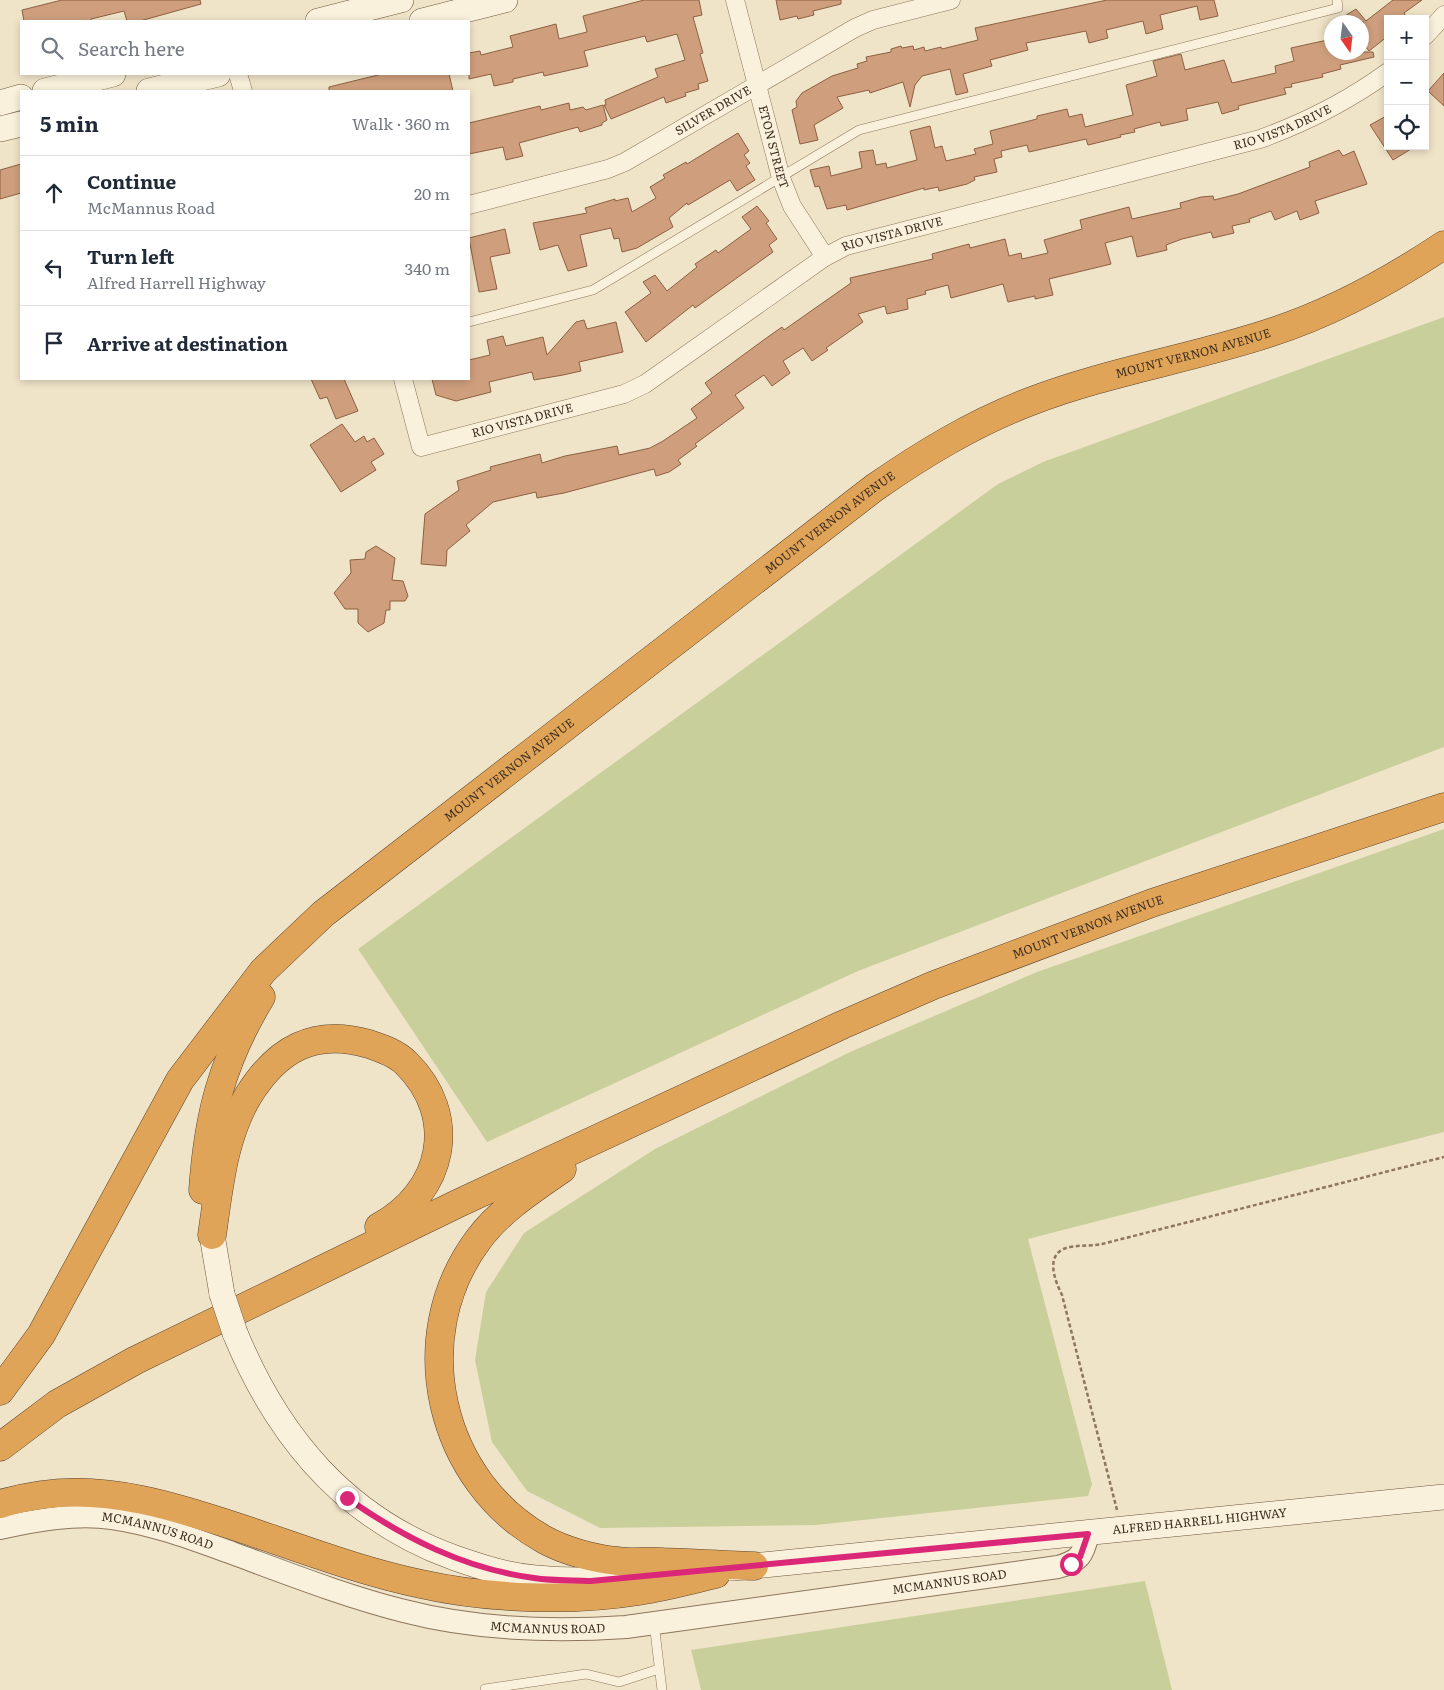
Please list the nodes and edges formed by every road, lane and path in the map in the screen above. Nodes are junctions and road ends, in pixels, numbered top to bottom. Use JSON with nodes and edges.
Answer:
{"nodes":[{"id":1,"x":401,"y":0,"type":"edge"},
{"id":2,"x":505,"y":0,"type":"edge"},
{"id":3,"x":735,"y":0,"type":"edge"},
{"id":4,"x":951,"y":0,"type":"edge"},
{"id":5,"x":1337,"y":0,"type":"edge"},
{"id":6,"x":1444,"y":15,"type":"edge"},
{"id":7,"x":322,"y":20,"type":"edge"},
{"id":8,"x":426,"y":20,"type":"edge"},
{"id":9,"x":1429,"y":32,"type":"edge"},
{"id":10,"x":109,"y":75,"type":"edge"},
{"id":11,"x":214,"y":75,"type":"edge"},
{"id":12,"x":238,"y":75,"type":"edge"},
{"id":13,"x":1384,"y":75,"type":"edge"},
{"id":14,"x":757,"y":85,"type":"junction"},
{"id":15,"x":49,"y":90,"type":"edge"},
{"id":16,"x":153,"y":90,"type":"edge"},
{"id":17,"x":243,"y":90,"type":"edge"},
{"id":18,"x":20,"y":97,"type":"edge"},
{"id":19,"x":0,"y":103,"type":"edge"},
{"id":20,"x":20,"y":124,"type":"edge"},
{"id":21,"x":0,"y":129,"type":"edge"},
{"id":22,"x":781,"y":178,"type":"junction"},
{"id":23,"x":470,"y":205,"type":"edge"},
{"id":24,"x":1444,"y":245,"type":"edge"},
{"id":25,"x":826,"y":257,"type":"junction"},
{"id":26,"x":470,"y":322,"type":"edge"},
{"id":27,"x":403,"y":380,"type":"edge"},
{"id":28,"x":1444,"y":807,"type":"edge"},
{"id":29,"x":294,"y":943,"type":"junction"},
{"id":30,"x":741,"y":1073,"type":"junction"},
{"id":31,"x":1444,"y":1157,"type":"edge"},
{"id":32,"x":212,"y":1235,"type":"junction"},
{"id":33,"x":0,"y":1391,"type":"edge"},
{"id":34,"x":0,"y":1425,"type":"edge"},
{"id":35,"x":0,"y":1447,"type":"edge"},
{"id":36,"x":1444,"y":1497,"type":"edge"},
{"id":37,"x":0,"y":1504,"type":"edge"},
{"id":38,"x":1118,"y":1510,"type":"dead end"},
{"id":39,"x":0,"y":1528,"type":"edge"},
{"id":40,"x":1088,"y":1534,"type":"junction"},
{"id":41,"x":754,"y":1566,"type":"junction"},
{"id":42,"x":654,"y":1623,"type":"junction"},
{"id":43,"x":659,"y":1669,"type":"junction"},
{"id":44,"x":485,"y":1690,"type":"edge"},
{"id":45,"x":662,"y":1690,"type":"edge"}],
"edges":[{"from":1,"to":7,"type":"main road"},
{"from":2,"to":8,"type":"main road"},
{"from":3,"to":14,"type":"street","name":"ETON STREET"},
{"from":4,"to":14,"type":"street","name":"SILVER DRIVE"},
{"from":5,"to":22,"type":"lane"},
{"from":6,"to":9,"type":"street"},
{"from":10,"to":15,"type":"main road"},
{"from":11,"to":16,"type":"main road"},
{"from":12,"to":17,"type":"street"},
{"from":13,"to":25,"type":"street","name":"RIO VISTA DRIVE"},
{"from":14,"to":22,"type":"street","name":"ETON STREET"},
{"from":14,"to":23,"type":"street","name":"SILVER DRIVE"},
{"from":18,"to":19,"type":"main road"},
{"from":20,"to":21,"type":"main road"},
{"from":22,"to":25,"type":"street","name":"ETON STREET"},
{"from":22,"to":26,"type":"lane"},
{"from":24,"to":29,"type":"highway","name":"MOUNT VERNON AVENUE"},
{"from":25,"to":27,"type":"street","name":"RIO VISTA DRIVE"},
{"from":28,"to":30,"type":"highway","name":"MOUNT VERNON AVENUE"},
{"from":29,"to":32,"type":"highway"},
{"from":29,"to":33,"type":"highway"},
{"from":30,"to":35,"type":"highway"},
{"from":30,"to":41,"type":"highway"},
{"from":31,"to":38,"type":"path"},
{"from":32,"to":34,"type":"highway"},
{"from":32,"to":41,"type":"main road","name":"ALFRED HARRELL HIGHWAY","bridge":true},
{"from":36,"to":40,"type":"main road","name":"ALFRED HARRELL HIGHWAY"},
{"from":37,"to":41,"type":"highway"},
{"from":39,"to":42,"type":"street","name":"MCMANNUS ROAD"},
{"from":40,"to":41,"type":"main road","name":"ALFRED HARRELL HIGHWAY"},
{"from":40,"to":42,"type":"street","name":"MCMANNUS ROAD"},
{"from":42,"to":43,"type":"lane"},
{"from":43,"to":44,"type":"lane"},
{"from":43,"to":45,"type":"lane"}]}
